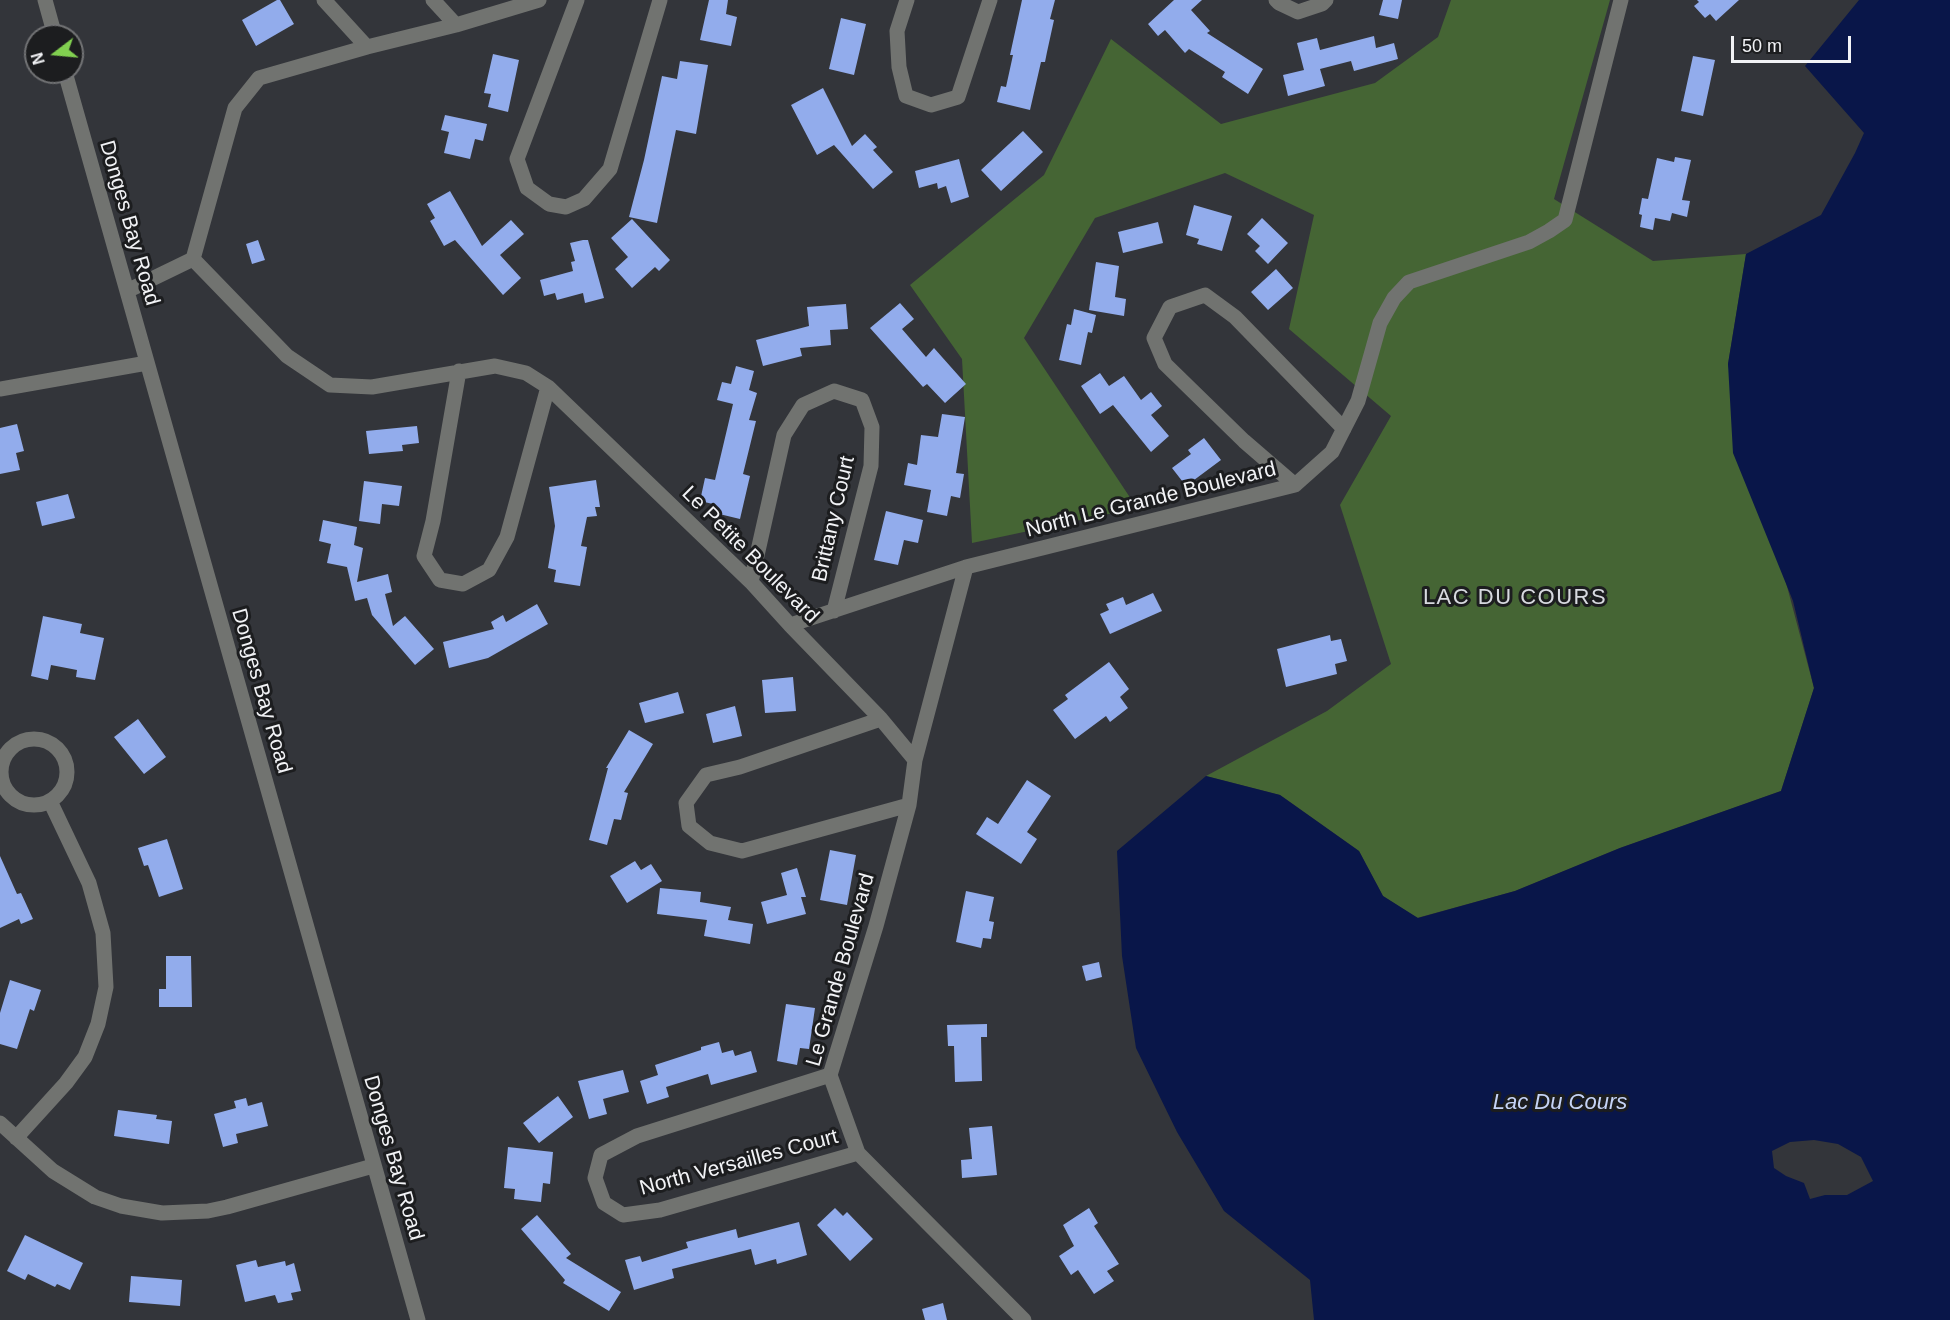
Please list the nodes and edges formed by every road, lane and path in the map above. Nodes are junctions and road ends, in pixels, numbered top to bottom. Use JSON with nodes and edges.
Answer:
{"nodes":[{"id":1,"x":45,"y":0,"type":"edge"},
{"id":2,"x":324,"y":0,"type":"edge"},
{"id":3,"x":433,"y":0,"type":"edge"},
{"id":4,"x":539,"y":0,"type":"edge"},
{"id":5,"x":577,"y":0,"type":"edge"},
{"id":6,"x":660,"y":0,"type":"edge"},
{"id":7,"x":907,"y":0,"type":"edge"},
{"id":8,"x":990,"y":0,"type":"edge"},
{"id":9,"x":1276,"y":0,"type":"edge"},
{"id":10,"x":1326,"y":0,"type":"edge"},
{"id":11,"x":1621,"y":0,"type":"edge"},
{"id":12,"x":52,"y":24,"type":"edge"},
{"id":13,"x":456,"y":25,"type":"junction"},
{"id":14,"x":367,"y":47,"type":"junction"},
{"id":15,"x":68,"y":84,"type":"edge"},
{"id":16,"x":193,"y":259,"type":"junction"},
{"id":17,"x":127,"y":291,"type":"junction"},
{"id":18,"x":147,"y":363,"type":"junction"},
{"id":19,"x":459,"y":371,"type":"junction"},
{"id":20,"x":548,"y":387,"type":"junction"},
{"id":21,"x":0,"y":389,"type":"edge"},
{"id":22,"x":1344,"y":429,"type":"junction"},
{"id":23,"x":1295,"y":485,"type":"junction"},
{"id":24,"x":966,"y":567,"type":"junction"},
{"id":25,"x":751,"y":582,"type":"junction"},
{"id":26,"x":834,"y":611,"type":"junction"},
{"id":27,"x":790,"y":625,"type":"junction"},
{"id":28,"x":881,"y":719,"type":"junction"},
{"id":29,"x":915,"y":760,"type":"junction"},
{"id":30,"x":50,"y":801,"type":"junction"},
{"id":31,"x":909,"y":805,"type":"junction"},
{"id":32,"x":830,"y":1075,"type":"junction"},
{"id":33,"x":0,"y":1123,"type":"edge"},
{"id":34,"x":16,"y":1138,"type":"junction"},
{"id":35,"x":858,"y":1153,"type":"junction"},
{"id":36,"x":373,"y":1166,"type":"junction"},
{"id":37,"x":418,"y":1320,"type":"edge"},
{"id":38,"x":1024,"y":1320,"type":"edge"}],
"edges":[{"from":1,"to":12,"type":"street"},
{"from":2,"to":14,"type":"street"},
{"from":3,"to":13,"type":"street"},
{"from":4,"to":13,"type":"street"},
{"from":5,"to":6,"type":"street"},
{"from":7,"to":8,"type":"street"},
{"from":9,"to":10,"type":"street"},
{"from":11,"to":22,"type":"street","name":"North Le Grande Boulevard"},
{"from":13,"to":14,"type":"street"},
{"from":14,"to":16,"type":"street"},
{"from":15,"to":17,"type":"street","name":"Donges Bay Road"},
{"from":16,"to":17,"type":"street"},
{"from":16,"to":19,"type":"street","name":"Le Petite Boulevard"},
{"from":17,"to":18,"type":"street","name":"Donges Bay Road"},
{"from":18,"to":21,"type":"street"},
{"from":18,"to":36,"type":"street","name":"Donges Bay Road"},
{"from":19,"to":20,"type":"street","name":"Le Petite Boulevard"},
{"from":19,"to":20,"type":"street"},
{"from":20,"to":25,"type":"street","name":"Le Petite Boulevard"},
{"from":22,"to":23,"type":"street","name":"North Le Grande Boulevard"},
{"from":22,"to":23,"type":"street"},
{"from":23,"to":24,"type":"street","name":"North Le Grande Boulevard"},
{"from":24,"to":26,"type":"street","name":"North Le Grande Boulevard"},
{"from":24,"to":29,"type":"street","name":"Le Grande Boulevard"},
{"from":25,"to":26,"type":"street","name":"Brittany Court"},
{"from":25,"to":27,"type":"street","name":"Le Petite Boulevard"},
{"from":26,"to":27,"type":"street","name":"North Le Grande Boulevard"},
{"from":27,"to":28,"type":"street","name":"Le Petite Boulevard"},
{"from":28,"to":29,"type":"street","name":"Le Petite Boulevard"},
{"from":28,"to":31,"type":"street"},
{"from":29,"to":31,"type":"street","name":"Le Grande Boulevard"},
{"from":30,"to":30,"type":"street"},
{"from":30,"to":34,"type":"street"},
{"from":31,"to":32,"type":"street","name":"Le Grande Boulevard"},
{"from":32,"to":35,"type":"street","name":"Le Grande Boulevard"},
{"from":32,"to":35,"type":"street","name":"North Versailles Court"},
{"from":33,"to":34,"type":"street"},
{"from":34,"to":36,"type":"street"},
{"from":35,"to":38,"type":"street","name":"Le Grande Boulevard"},
{"from":36,"to":37,"type":"street","name":"Donges Bay Road"}]}
